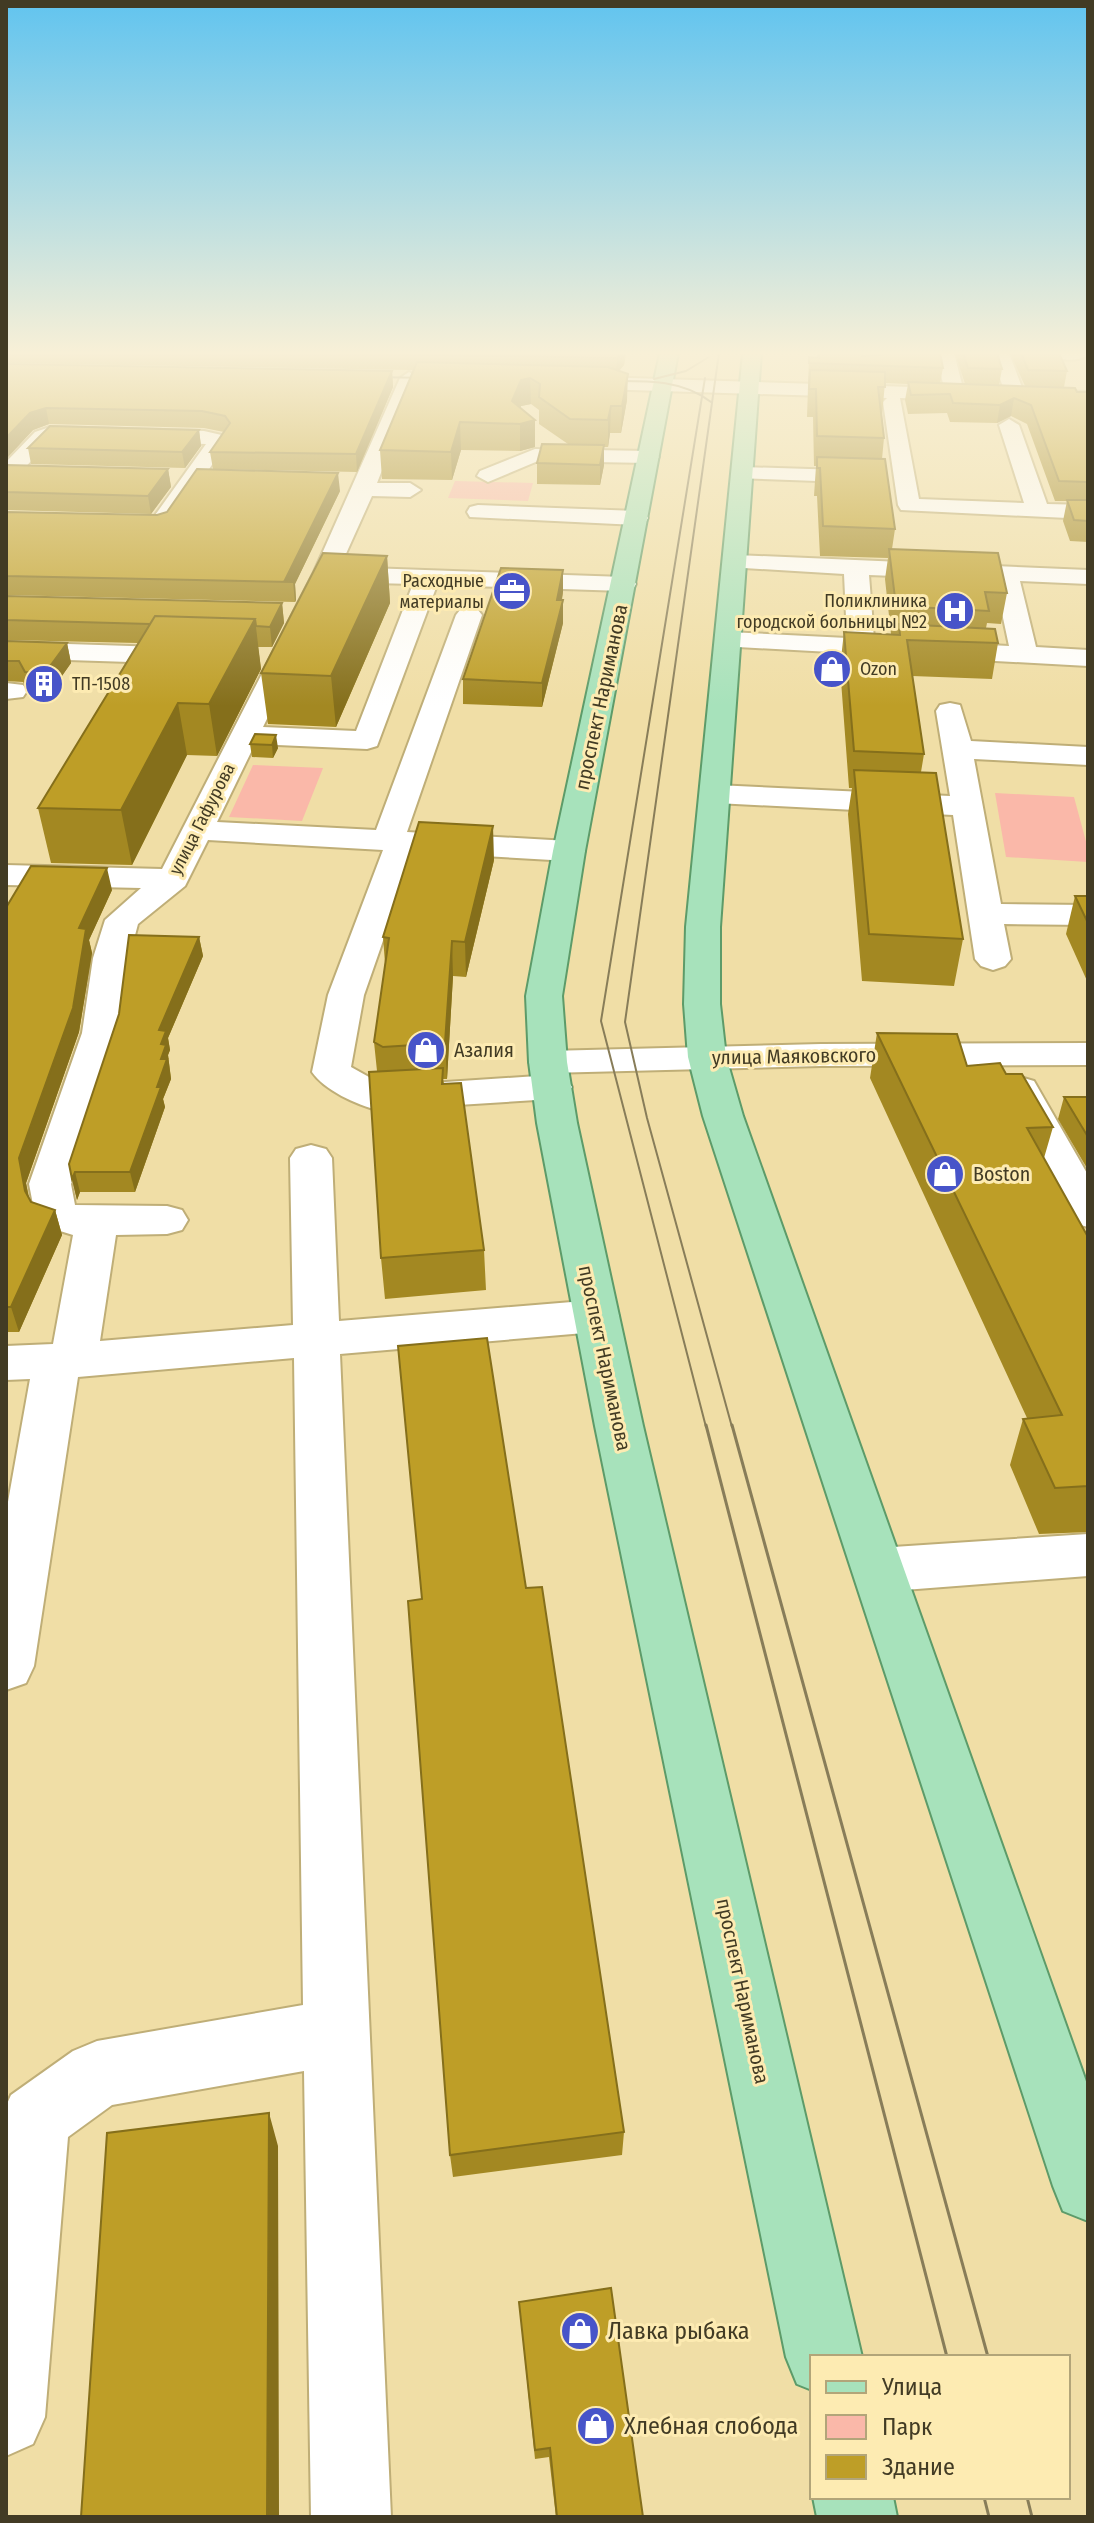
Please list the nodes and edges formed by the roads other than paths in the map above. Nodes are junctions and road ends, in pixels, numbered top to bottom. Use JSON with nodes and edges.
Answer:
{"nodes":[{"id":1,"x":198,"y":471,"type":"edge"},
{"id":2,"x":367,"y":471,"type":"edge"},
{"id":3,"x":498,"y":471,"type":"edge"},
{"id":4,"x":646,"y":471,"type":"edge"},
{"id":5,"x":903,"y":471,"type":"edge"},
{"id":6,"x":1028,"y":471,"type":"edge"},
{"id":7,"x":6,"y":473,"type":"edge"},
{"id":8,"x":743,"y":473,"type":"joint"},
{"id":9,"x":38,"y":474,"type":"edge"},
{"id":10,"x":488,"y":476,"type":"dead end"},
{"id":11,"x":162,"y":477,"type":"edge"},
{"id":12,"x":193,"y":478,"type":"junction"},
{"id":13,"x":904,"y":478,"type":"junction"},
{"id":14,"x":225,"y":479,"type":"edge"},
{"id":15,"x":361,"y":484,"type":"junction"},
{"id":16,"x":410,"y":490,"type":"dead end"},
{"id":17,"x":1038,"y":510,"type":"junction"},
{"id":18,"x":478,"y":512,"type":"dead end"},
{"id":19,"x":1088,"y":512,"type":"edge"},
{"id":20,"x":637,"y":518,"type":"junction"},
{"id":21,"x":144,"y":524,"type":"edge"},
{"id":22,"x":912,"y":547,"type":"edge"},
{"id":23,"x":1088,"y":554,"type":"edge"},
{"id":24,"x":736,"y":562,"type":"junction"},
{"id":25,"x":856,"y":567,"type":"junction"},
{"id":26,"x":1006,"y":573,"type":"junction"},
{"id":27,"x":325,"y":574,"type":"junction"},
{"id":28,"x":428,"y":577,"type":"junction"},
{"id":29,"x":1088,"y":577,"type":"edge"},
{"id":30,"x":624,"y":584,"type":"junction"},
{"id":31,"x":469,"y":615,"type":"dead end"},
{"id":32,"x":729,"y":640,"type":"junction"},
{"id":33,"x":861,"y":646,"type":"junction"},
{"id":34,"x":6,"y":650,"type":"edge"},
{"id":35,"x":1024,"y":655,"type":"junction"},
{"id":36,"x":219,"y":656,"type":"edge"},
{"id":37,"x":1088,"y":658,"type":"edge"},
{"id":38,"x":950,"y":711,"type":"dead end"},
{"id":39,"x":244,"y":735,"type":"junction"},
{"id":40,"x":958,"y":749,"type":"junction"},
{"id":41,"x":1088,"y":756,"type":"edge"},
{"id":42,"x":716,"y":794,"type":"junction"},
{"id":43,"x":967,"y":806,"type":"junction"},
{"id":44,"x":197,"y":830,"type":"junction"},
{"id":45,"x":395,"y":841,"type":"junction"},
{"id":46,"x":569,"y":851,"type":"junction"},
{"id":47,"x":11,"y":875,"type":"edge"},
{"id":48,"x":173,"y":879,"type":"junction"},
{"id":49,"x":985,"y":914,"type":"junction"},
{"id":50,"x":1088,"y":915,"type":"edge"},
{"id":51,"x":122,"y":920,"type":"junction"},
{"id":52,"x":993,"y":959,"type":"dead end"},
{"id":53,"x":1088,"y":1054,"type":"edge"},
{"id":54,"x":1004,"y":1055,"type":"junction"},
{"id":55,"x":707,"y":1057,"type":"junction"},
{"id":56,"x":550,"y":1074,"type":"junction"},
{"id":57,"x":311,"y":1158,"type":"dead end"},
{"id":58,"x":1088,"y":1213,"type":"edge"},
{"id":59,"x":167,"y":1220,"type":"dead end"},
{"id":60,"x":85,"y":1221,"type":"junction"},
{"id":61,"x":596,"y":1316,"type":"junction"},
{"id":62,"x":316,"y":1340,"type":"junction"},
{"id":63,"x":66,"y":1361,"type":"junction"},
{"id":64,"x":6,"y":1363,"type":"edge"},
{"id":65,"x":1088,"y":1555,"type":"edge"},
{"id":66,"x":878,"y":1570,"type":"junction"},
{"id":67,"x":6,"y":1666,"type":"edge"},
{"id":68,"x":337,"y":2033,"type":"junction"},
{"id":69,"x":1088,"y":2186,"type":"edge"},
{"id":70,"x":824,"y":2355,"type":"edge"},
{"id":71,"x":6,"y":2417,"type":"edge"},
{"id":72,"x":351,"y":2517,"type":"edge"}],
"edges":[{"from":1,"to":12,"type":"street"},
{"from":2,"to":15,"type":"street","name":"улица Гафурова"},
{"from":3,"to":10,"type":"street"},
{"from":4,"to":20,"type":"main road","name":"проспект Нариманова"},
{"from":5,"to":13,"type":"street"},
{"from":6,"to":17,"type":"street"},
{"from":7,"to":9,"type":"street"},
{"from":8,"to":13,"type":"street"},
{"from":8,"to":24,"type":"main road"},
{"from":11,"to":12,"type":"street"},
{"from":12,"to":14,"type":"street"},
{"from":12,"to":21,"type":"street"},
{"from":13,"to":17,"type":"street"},
{"from":15,"to":16,"type":"street"},
{"from":15,"to":27,"type":"street","name":"улица Гафурова"},
{"from":17,"to":19,"type":"street"},
{"from":18,"to":20,"type":"street"},
{"from":20,"to":30,"type":"main road","name":"проспект Нариманова"},
{"from":22,"to":23,"type":"street"},
{"from":24,"to":25,"type":"street"},
{"from":24,"to":32,"type":"main road"},
{"from":25,"to":26,"type":"street"},
{"from":25,"to":33,"type":"street"},
{"from":26,"to":29,"type":"street"},
{"from":26,"to":35,"type":"street"},
{"from":27,"to":28,"type":"street"},
{"from":27,"to":39,"type":"street","name":"улица Гафурова"},
{"from":28,"to":30,"type":"street"},
{"from":28,"to":39,"type":"street"},
{"from":30,"to":46,"type":"main road","name":"проспект Нариманова"},
{"from":31,"to":45,"type":"street"},
{"from":32,"to":33,"type":"street"},
{"from":32,"to":42,"type":"main road"},
{"from":33,"to":35,"type":"street"},
{"from":34,"to":36,"type":"street"},
{"from":35,"to":37,"type":"street"},
{"from":38,"to":40,"type":"street"},
{"from":39,"to":44,"type":"street","name":"улица Гафурова"},
{"from":40,"to":41,"type":"street"},
{"from":40,"to":43,"type":"street"},
{"from":42,"to":43,"type":"street"},
{"from":42,"to":55,"type":"main road"},
{"from":43,"to":49,"type":"street"},
{"from":44,"to":45,"type":"street"},
{"from":44,"to":48,"type":"street","name":"улица Гафурова"},
{"from":45,"to":46,"type":"street"},
{"from":45,"to":56,"type":"street","name":"улица Маяковского"},
{"from":46,"to":56,"type":"main road","name":"проспект Нариманова"},
{"from":47,"to":48,"type":"street"},
{"from":47,"to":51,"type":"street"},
{"from":48,"to":51,"type":"street","name":"улица Гафурова"},
{"from":49,"to":50,"type":"street"},
{"from":49,"to":52,"type":"street"},
{"from":51,"to":60,"type":"street"},
{"from":53,"to":54,"type":"street","name":"улица Маяковского"},
{"from":54,"to":55,"type":"street","name":"улица Маяковского"},
{"from":54,"to":58,"type":"street"},
{"from":55,"to":56,"type":"street","name":"улица Маяковского"},
{"from":55,"to":66,"type":"main road"},
{"from":56,"to":61,"type":"main road","name":"проспект Нариманова"},
{"from":57,"to":62,"type":"street"},
{"from":59,"to":60,"type":"street"},
{"from":60,"to":63,"type":"street"},
{"from":61,"to":62,"type":"street"},
{"from":61,"to":70,"type":"main road","name":"проспект Нариманова"},
{"from":62,"to":63,"type":"street"},
{"from":62,"to":68,"type":"street"},
{"from":63,"to":64,"type":"street"},
{"from":63,"to":67,"type":"street"},
{"from":65,"to":66,"type":"street"},
{"from":66,"to":69,"type":"main road"},
{"from":68,"to":71,"type":"street"},
{"from":68,"to":72,"type":"street"}]}
